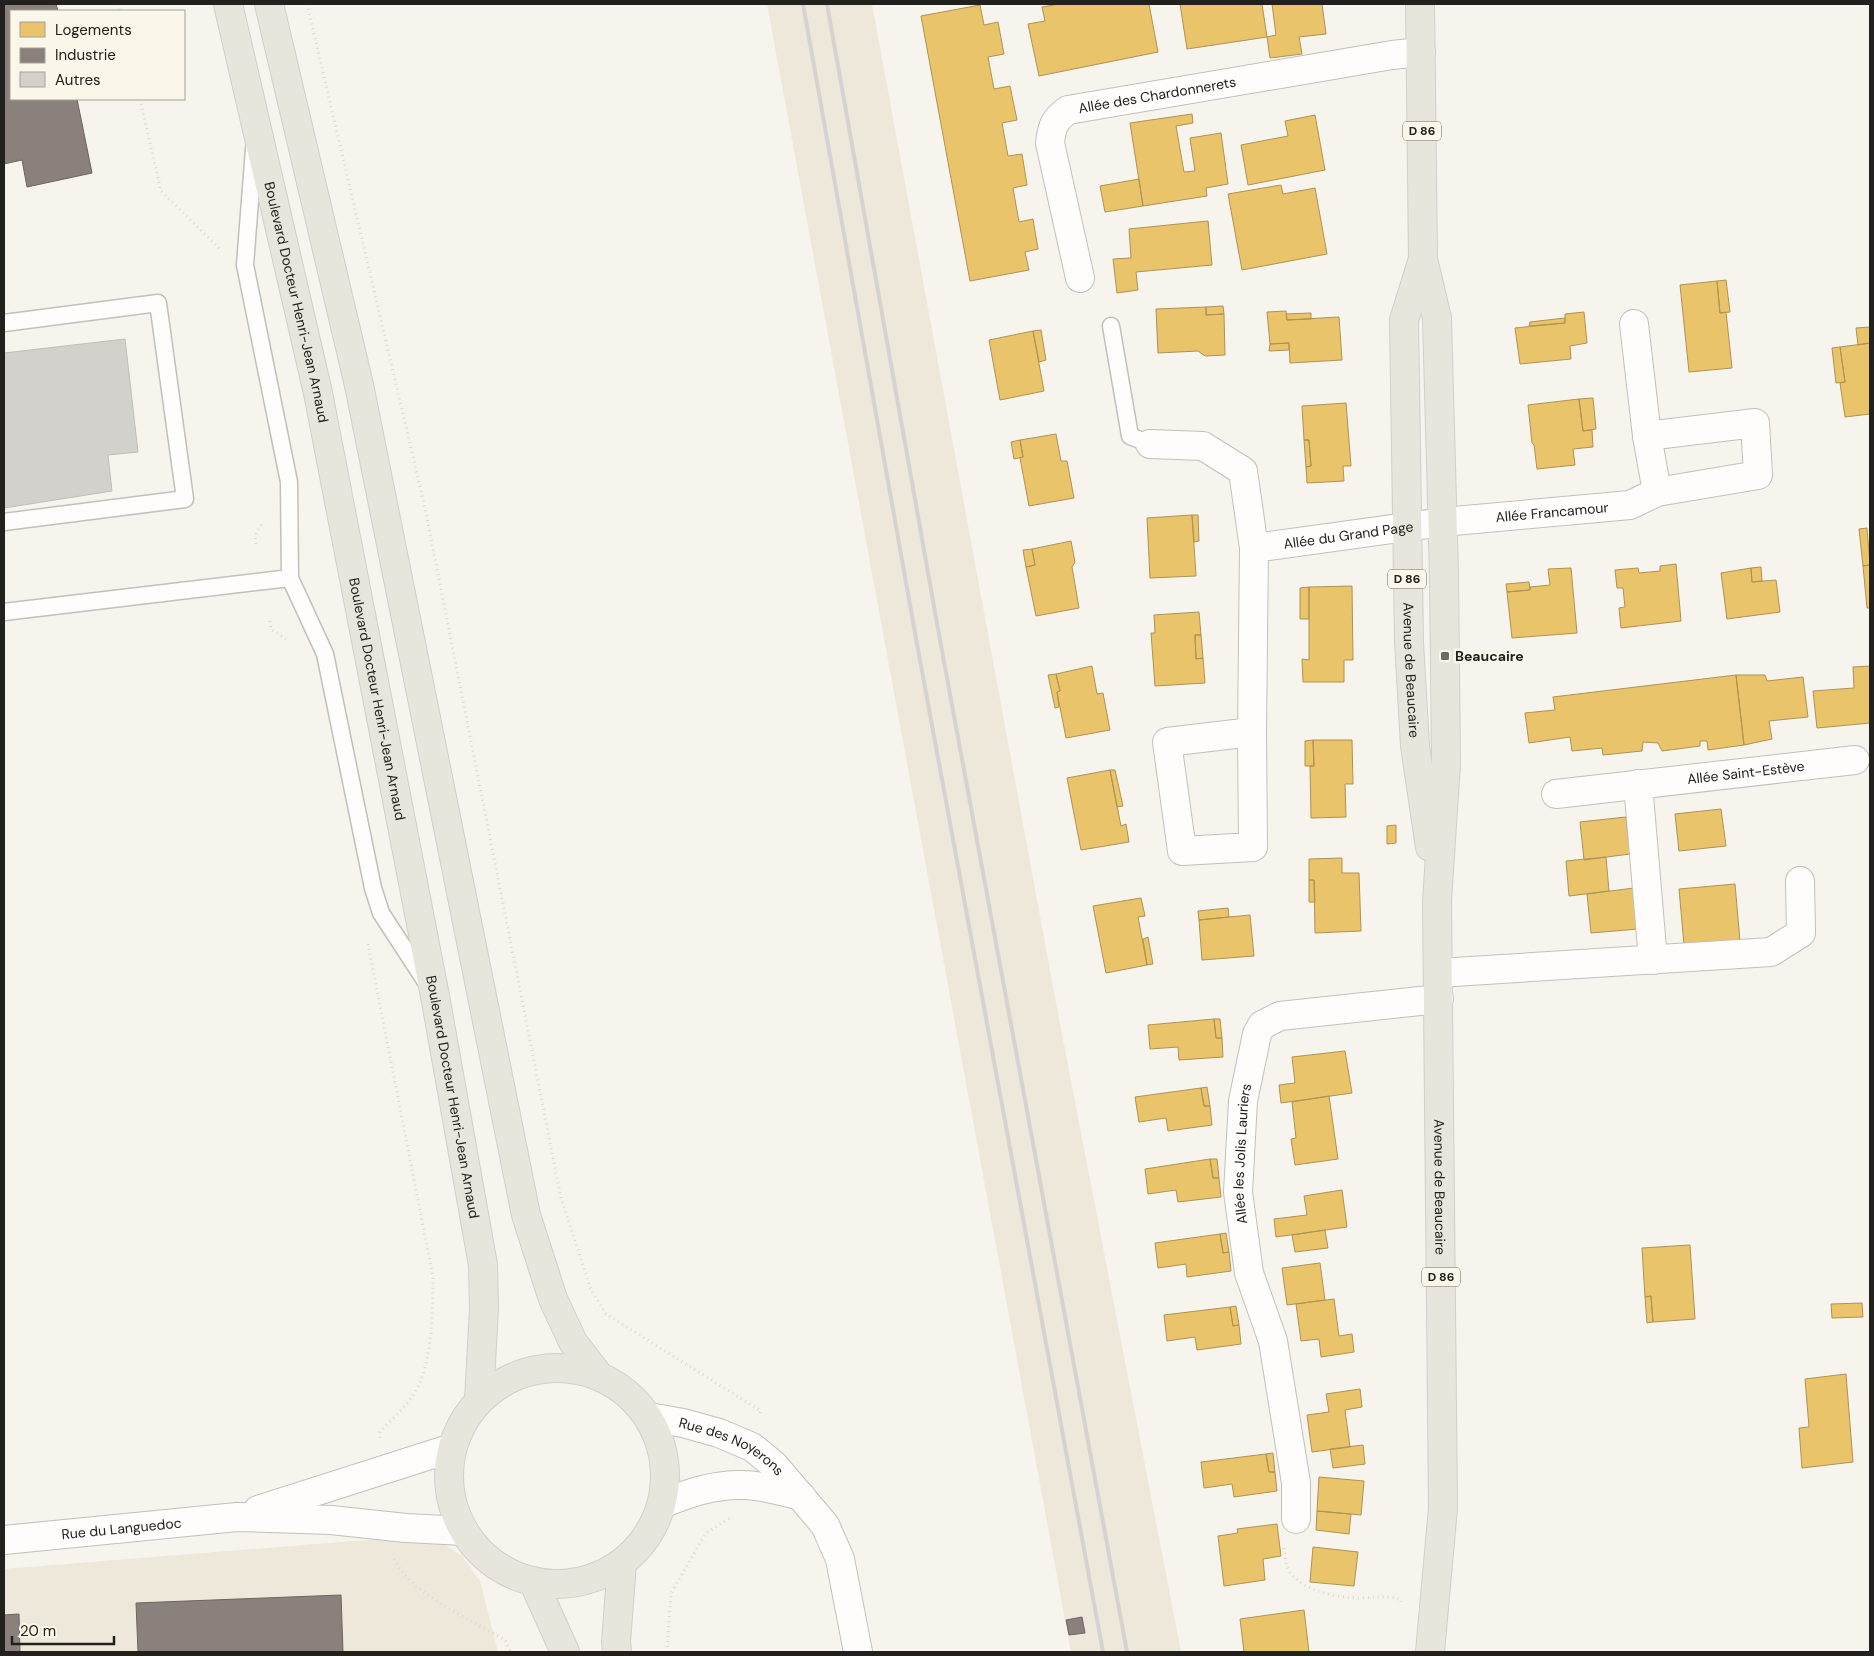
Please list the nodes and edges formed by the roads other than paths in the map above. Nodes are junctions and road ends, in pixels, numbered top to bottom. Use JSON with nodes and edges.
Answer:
{"nodes":[{"id":1,"x":228,"y":4,"type":"edge"},
{"id":2,"x":269,"y":4,"type":"edge"},
{"id":3,"x":1420,"y":4,"type":"edge"},
{"id":4,"x":1421,"y":52,"type":"junction"},
{"id":5,"x":256,"y":124,"type":"junction"},
{"id":6,"x":1423,"y":259,"type":"junction"},
{"id":7,"x":1080,"y":278,"type":"dead end"},
{"id":8,"x":4,"y":323,"type":"edge"},
{"id":9,"x":1634,"y":324,"type":"dead end"},
{"id":10,"x":1110,"y":326,"type":"dead end"},
{"id":11,"x":1647,"y":436,"type":"junction"},
{"id":12,"x":1150,"y":444,"type":"joint"},
{"id":13,"x":1657,"y":492,"type":"junction"},
{"id":14,"x":4,"y":522,"type":"edge"},
{"id":15,"x":1443,"y":522,"type":"junction"},
{"id":16,"x":1407,"y":527,"type":"junction"},
{"id":17,"x":1254,"y":548,"type":"junction"},
{"id":18,"x":290,"y":578,"type":"junction"},
{"id":19,"x":4,"y":612,"type":"edge"},
{"id":20,"x":1252,"y":732,"type":"junction"},
{"id":21,"x":1855,"y":760,"type":"dead end"},
{"id":22,"x":1638,"y":784,"type":"junction"},
{"id":23,"x":1556,"y":794,"type":"dead end"},
{"id":24,"x":1800,"y":881,"type":"dead end"},
{"id":25,"x":1437,"y":901,"type":"junction"},
{"id":26,"x":1653,"y":960,"type":"junction"},
{"id":27,"x":1438,"y":986,"type":"junction"},
{"id":28,"x":435,"y":996,"type":"junction"},
{"id":29,"x":599,"y":1376,"type":"junction"},
{"id":30,"x":479,"y":1400,"type":"junction"},
{"id":31,"x":649,"y":1417,"type":"junction"},
{"id":32,"x":452,"y":1448,"type":"junction"},
{"id":33,"x":801,"y":1496,"type":"junction"},
{"id":34,"x":662,"y":1504,"type":"junction"},
{"id":35,"x":237,"y":1517,"type":"junction"},
{"id":36,"x":1296,"y":1519,"type":"road end"},
{"id":37,"x":464,"y":1531,"type":"junction"},
{"id":38,"x":4,"y":1540,"type":"edge"},
{"id":39,"x":622,"y":1563,"type":"junction"},
{"id":40,"x":533,"y":1581,"type":"junction"},
{"id":41,"x":565,"y":1652,"type":"edge"},
{"id":42,"x":617,"y":1652,"type":"edge"},
{"id":43,"x":858,"y":1652,"type":"edge"},
{"id":44,"x":1430,"y":1652,"type":"edge"}],
"edges":[{"from":1,"to":5,"type":"main road","name":"Boulevard Docteur Henri-Jean Arnaud"},
{"from":2,"to":29,"type":"main road"},
{"from":3,"to":4,"type":"main road","name":"Avenue de Beaucaire","number":"D 86"},
{"from":4,"to":6,"type":"main road","name":"Avenue de Beaucaire","number":"D 86"},
{"from":4,"to":7,"type":"street","name":"Allée des Chardonnerets"},
{"from":5,"to":18,"type":"lane"},
{"from":5,"to":28,"type":"main road","name":"Boulevard Docteur Henri-Jean Arnaud"},
{"from":6,"to":15,"type":"main road","name":"Avenue de Beaucaire","number":"D 86"},
{"from":6,"to":16,"type":"main road","name":"Avenue de Beaucaire","number":"D 86"},
{"from":8,"to":14,"type":"lane"},
{"from":9,"to":11,"type":"street"},
{"from":10,"to":12,"type":"lane"},
{"from":11,"to":13,"type":"street"},
{"from":11,"to":13,"type":"street","name":"Allée Francamour"},
{"from":12,"to":17,"type":"street"},
{"from":13,"to":15,"type":"street","name":"Allée Francamour"},
{"from":15,"to":16,"type":"street","name":"Allée du Grand Page"},
{"from":15,"to":25,"type":"main road","name":"Avenue de Beaucaire","number":"D 86"},
{"from":16,"to":17,"type":"street","name":"Allée du Grand Page"},
{"from":16,"to":25,"type":"main road","name":"Avenue de Beaucaire","number":"D 86"},
{"from":17,"to":20,"type":"street"},
{"from":18,"to":19,"type":"lane"},
{"from":18,"to":28,"type":"lane"},
{"from":20,"to":20,"type":"street"},
{"from":21,"to":22,"type":"street","name":"Allée Saint-Estève"},
{"from":22,"to":23,"type":"street","name":"Allée Saint-Estève"},
{"from":22,"to":26,"type":"street"},
{"from":24,"to":26,"type":"street","name":"Allée les Jolis Lauriers"},
{"from":25,"to":27,"type":"main road","name":"Avenue de Beaucaire","number":"D 86"},
{"from":26,"to":27,"type":"street","name":"Allée les Jolis Lauriers"},
{"from":27,"to":36,"type":"street","name":"Allée les Jolis Lauriers"},
{"from":27,"to":44,"type":"main road","name":"Avenue de Beaucaire","number":"D 86"},
{"from":28,"to":30,"type":"main road","name":"Boulevard Docteur Henri-Jean Arnaud"},
{"from":29,"to":30,"type":"main road"},
{"from":29,"to":31,"type":"main road"},
{"from":30,"to":32,"type":"main road"},
{"from":31,"to":33,"type":"street","name":"Rue des Noyerons"},
{"from":31,"to":34,"type":"main road"},
{"from":32,"to":35,"type":"street","name":"Rue du Languedoc"},
{"from":32,"to":37,"type":"main road"},
{"from":33,"to":34,"type":"street","name":"Rue des Noyerons"},
{"from":33,"to":43,"type":"street","name":"Rue des Noyerons"},
{"from":34,"to":39,"type":"main road"},
{"from":35,"to":37,"type":"street","name":"Rue du Languedoc"},
{"from":35,"to":38,"type":"street","name":"Rue du Languedoc"},
{"from":37,"to":40,"type":"main road"},
{"from":39,"to":40,"type":"main road"},
{"from":39,"to":42,"type":"main road"},
{"from":40,"to":41,"type":"main road"}]}
